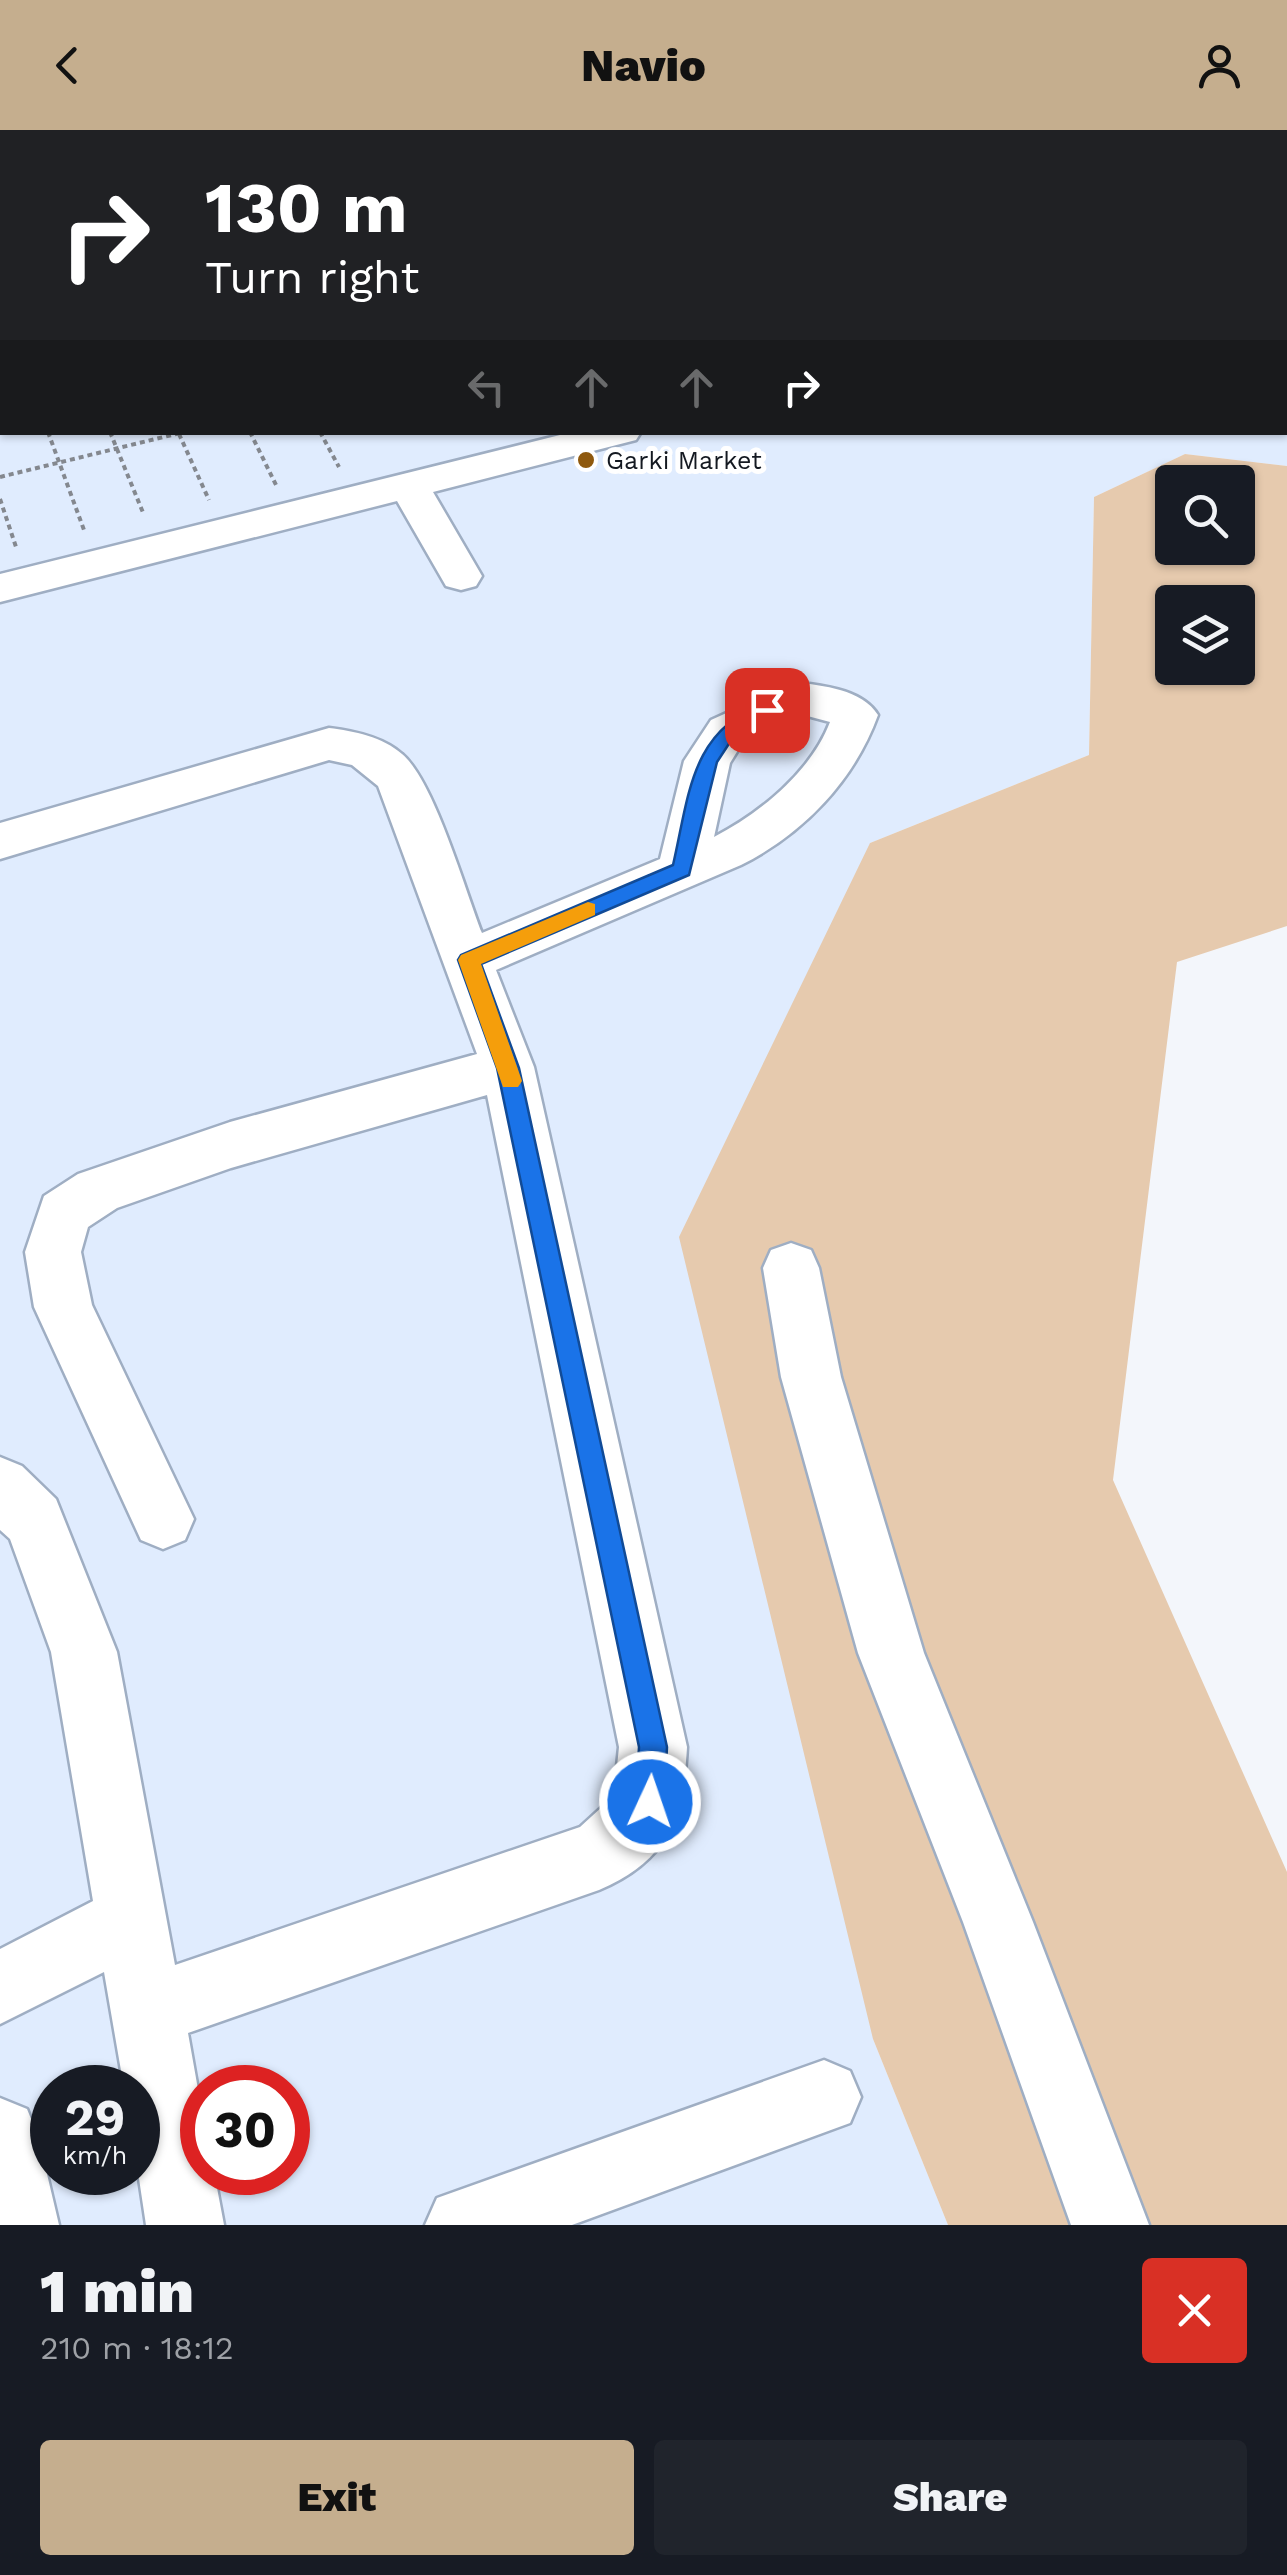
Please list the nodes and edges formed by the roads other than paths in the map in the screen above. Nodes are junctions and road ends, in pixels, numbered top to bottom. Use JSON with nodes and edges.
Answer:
{"nodes":[{"id":1,"x":610,"y":435,"type":"edge"},
{"id":2,"x":409,"y":486,"type":"junction"},
{"id":3,"x":461,"y":576,"type":"dead end"},
{"id":4,"x":13,"y":585,"type":"edge"},
{"id":5,"x":0,"y":841,"type":"edge"},
{"id":6,"x":682,"y":870,"type":"dead end"},
{"id":7,"x":469,"y":960,"type":"junction"},
{"id":8,"x":508,"y":1068,"type":"junction"},
{"id":9,"x":791,"y":1268,"type":"dead end"},
{"id":10,"x":0,"y":1488,"type":"edge"},
{"id":11,"x":163,"y":1519,"type":"dead end"},
{"id":12,"x":132,"y":1918,"type":"junction"},
{"id":13,"x":0,"y":1988,"type":"edge"},
{"id":14,"x":150,"y":2010,"type":"junction"},
{"id":15,"x":824,"y":2098,"type":"dead end"},
{"id":16,"x":0,"y":2136,"type":"edge"},
{"id":17,"x":20,"y":2225,"type":"edge"},
{"id":18,"x":185,"y":2225,"type":"edge"},
{"id":19,"x":464,"y":2225,"type":"edge"},
{"id":20,"x":1110,"y":2225,"type":"edge"}],
"edges":[{"from":1,"to":2,"type":"street"},
{"from":2,"to":3,"type":"street"},
{"from":2,"to":4,"type":"street"},
{"from":5,"to":7,"type":"street"},
{"from":6,"to":7,"type":"street"},
{"from":7,"to":8,"type":"street"},
{"from":8,"to":11,"type":"street"},
{"from":8,"to":14,"type":"street"},
{"from":9,"to":20,"type":"street"},
{"from":10,"to":12,"type":"street"},
{"from":12,"to":13,"type":"street"},
{"from":12,"to":14,"type":"street"},
{"from":14,"to":18,"type":"street"},
{"from":15,"to":19,"type":"street"},
{"from":16,"to":17,"type":"street"}]}
